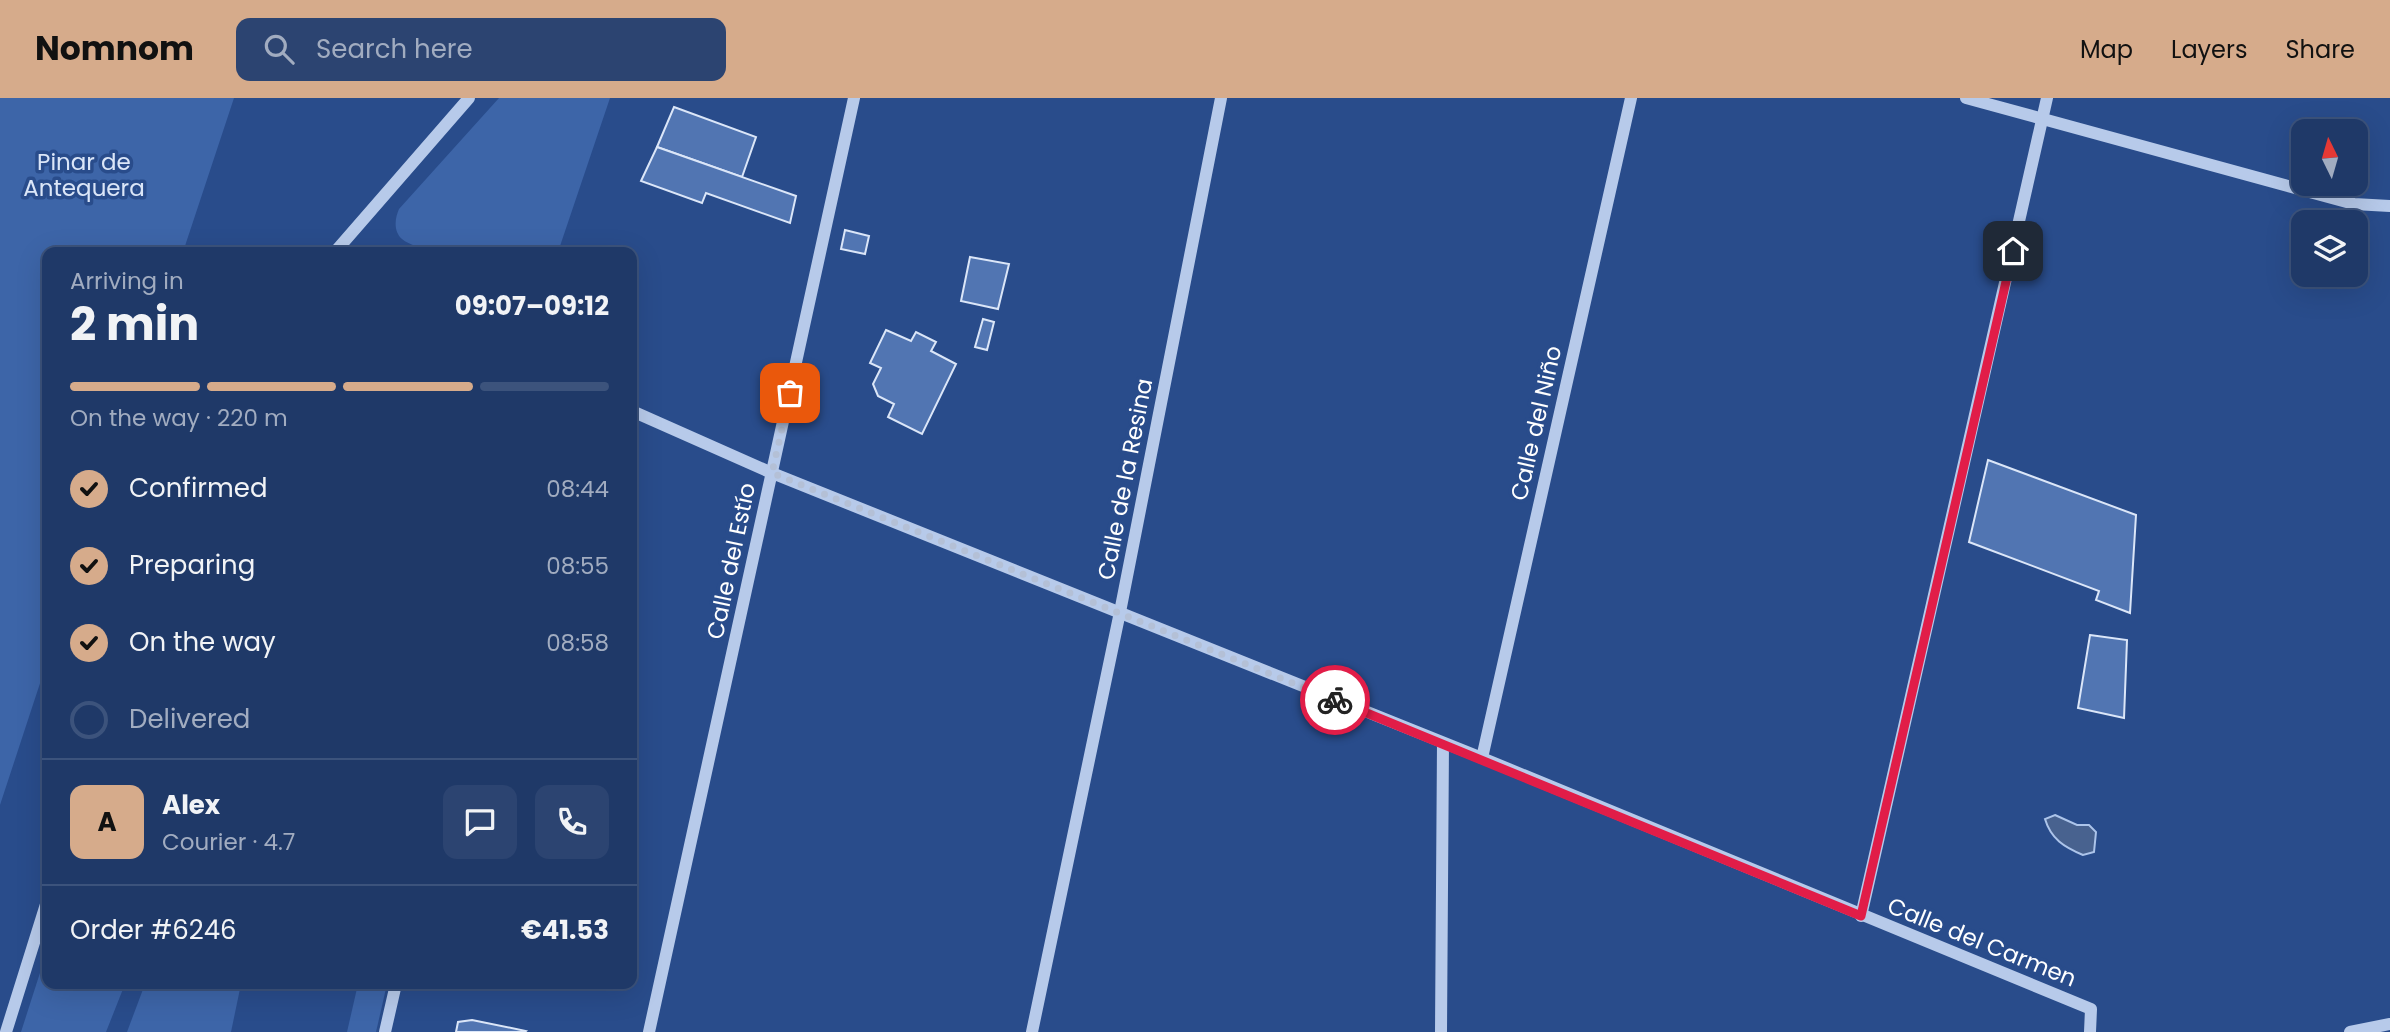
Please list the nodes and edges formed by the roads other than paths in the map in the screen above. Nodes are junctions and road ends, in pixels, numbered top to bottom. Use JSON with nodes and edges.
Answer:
{"nodes":[{"id":1,"x":469,"y":98,"type":"edge"},
{"id":2,"x":854,"y":98,"type":"edge"},
{"id":3,"x":1221,"y":98,"type":"edge"},
{"id":4,"x":1631,"y":98,"type":"edge"},
{"id":5,"x":1966,"y":98,"type":"edge"},
{"id":6,"x":2047,"y":98,"type":"edge"},
{"id":7,"x":2043,"y":118,"type":"junction"},
{"id":8,"x":2390,"y":206,"type":"edge"},
{"id":9,"x":339,"y":247,"type":"edge"},
{"id":10,"x":637,"y":413,"type":"edge"},
{"id":11,"x":772,"y":473,"type":"junction"},
{"id":12,"x":1120,"y":612,"type":"junction"},
{"id":13,"x":1443,"y":743,"type":"junction"},
{"id":14,"x":1482,"y":758,"type":"junction"},
{"id":15,"x":1861,"y":916,"type":"junction"},
{"id":16,"x":42,"y":917,"type":"edge"},
{"id":17,"x":395,"y":989,"type":"edge"},
{"id":18,"x":2390,"y":1024,"type":"edge"},
{"id":19,"x":6,"y":1032,"type":"edge"},
{"id":20,"x":386,"y":1032,"type":"edge"},
{"id":21,"x":649,"y":1032,"type":"edge"},
{"id":22,"x":1032,"y":1032,"type":"edge"},
{"id":23,"x":1441,"y":1032,"type":"edge"},
{"id":24,"x":2090,"y":1032,"type":"edge"},
{"id":25,"x":2350,"y":1032,"type":"edge"}],
"edges":[{"from":1,"to":9,"type":"street"},
{"from":2,"to":11,"type":"street","name":"Calle del Estío"},
{"from":3,"to":12,"type":"street","name":"Calle de la Resina"},
{"from":4,"to":14,"type":"street","name":"Calle del Niño"},
{"from":5,"to":7,"type":"street"},
{"from":6,"to":7,"type":"street"},
{"from":7,"to":8,"type":"street"},
{"from":7,"to":15,"type":"street"},
{"from":10,"to":11,"type":"street","name":"Calle del Carmen"},
{"from":11,"to":12,"type":"street","name":"Calle del Carmen"},
{"from":11,"to":21,"type":"street","name":"Calle del Estío"},
{"from":12,"to":13,"type":"street","name":"Calle del Carmen"},
{"from":12,"to":22,"type":"street","name":"Calle de la Resina"},
{"from":13,"to":14,"type":"street","name":"Calle del Carmen"},
{"from":13,"to":23,"type":"street"},
{"from":14,"to":15,"type":"street","name":"Calle del Carmen"},
{"from":15,"to":24,"type":"street","name":"Calle del Carmen"},
{"from":16,"to":19,"type":"street"},
{"from":17,"to":20,"type":"street"},
{"from":18,"to":25,"type":"street"}]}
